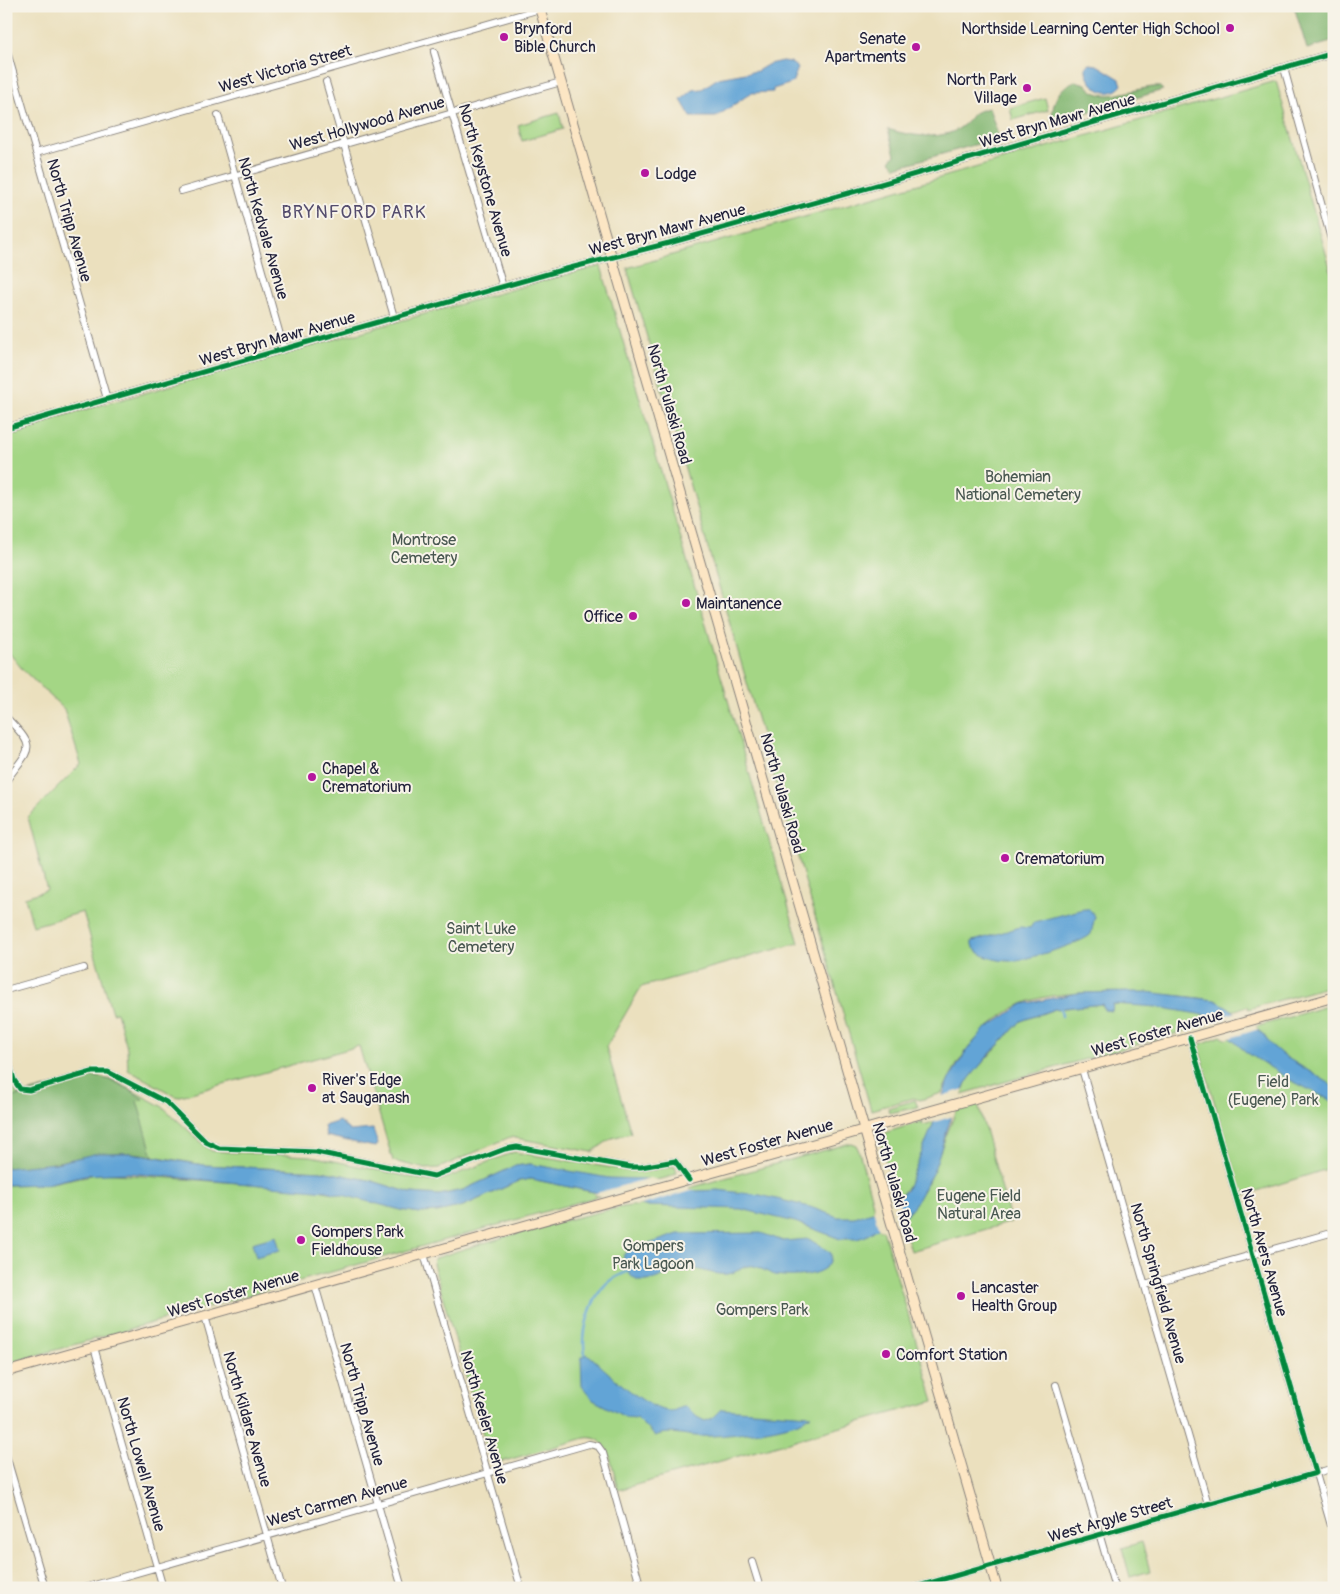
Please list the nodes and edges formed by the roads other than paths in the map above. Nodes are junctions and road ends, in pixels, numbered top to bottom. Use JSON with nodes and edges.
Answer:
{"nodes":[{"id":1,"x":540,"y":8,"type":"edge"},
{"id":2,"x":6,"y":48,"type":"edge"},
{"id":3,"x":434,"y":52,"type":"dead end"},
{"id":4,"x":1334,"y":53,"type":"edge"},
{"id":5,"x":1284,"y":68,"type":"junction"},
{"id":6,"x":326,"y":82,"type":"dead end"},
{"id":7,"x":561,"y":82,"type":"junction"},
{"id":8,"x":452,"y":113,"type":"junction"},
{"id":9,"x":218,"y":115,"type":"dead end"},
{"id":10,"x":344,"y":144,"type":"junction"},
{"id":11,"x":36,"y":153,"type":"junction"},
{"id":12,"x":235,"y":175,"type":"junction"},
{"id":13,"x":181,"y":191,"type":"dead end"},
{"id":14,"x":1334,"y":250,"type":"edge"},
{"id":15,"x":612,"y":257,"type":"junction"},
{"id":16,"x":503,"y":287,"type":"junction"},
{"id":17,"x":394,"y":317,"type":"junction"},
{"id":18,"x":284,"y":349,"type":"junction"},
{"id":19,"x":107,"y":399,"type":"junction"},
{"id":20,"x":6,"y":428,"type":"edge"},
{"id":21,"x":6,"y":718,"type":"edge"},
{"id":22,"x":6,"y":781,"type":"edge"},
{"id":23,"x":84,"y":968,"type":"dead end"},
{"id":24,"x":6,"y":990,"type":"edge"},
{"id":25,"x":1334,"y":997,"type":"edge"},
{"id":26,"x":1190,"y":1038,"type":"junction"},
{"id":27,"x":6,"y":1052,"type":"edge"},
{"id":28,"x":1082,"y":1069,"type":"junction"},
{"id":29,"x":865,"y":1130,"type":"junction"},
{"id":30,"x":689,"y":1180,"type":"junction"},
{"id":31,"x":1334,"y":1232,"type":"edge"},
{"id":32,"x":424,"y":1254,"type":"junction"},
{"id":33,"x":1253,"y":1255,"type":"junction"},
{"id":34,"x":315,"y":1285,"type":"junction"},
{"id":35,"x":1145,"y":1286,"type":"junction"},
{"id":36,"x":205,"y":1316,"type":"junction"},
{"id":37,"x":94,"y":1347,"type":"junction"},
{"id":38,"x":6,"y":1372,"type":"edge"},
{"id":39,"x":1056,"y":1385,"type":"dead end"},
{"id":40,"x":6,"y":1455,"type":"edge"},
{"id":41,"x":1334,"y":1468,"type":"edge"},
{"id":42,"x":487,"y":1472,"type":"junction"},
{"id":43,"x":1316,"y":1473,"type":"junction"},
{"id":44,"x":378,"y":1504,"type":"junction"},
{"id":45,"x":1208,"y":1504,"type":"junction"},
{"id":46,"x":1100,"y":1534,"type":"junction"},
{"id":47,"x":267,"y":1535,"type":"junction"},
{"id":48,"x":1334,"y":1536,"type":"edge"},
{"id":49,"x":752,"y":1562,"type":"dead end"},
{"id":50,"x":991,"y":1566,"type":"junction"},
{"id":51,"x":157,"y":1567,"type":"junction"},
{"id":52,"x":45,"y":1588,"type":"edge"},
{"id":53,"x":84,"y":1588,"type":"edge"},
{"id":54,"x":163,"y":1588,"type":"edge"},
{"id":55,"x":282,"y":1588,"type":"edge"},
{"id":56,"x":402,"y":1588,"type":"edge"},
{"id":57,"x":521,"y":1588,"type":"edge"},
{"id":58,"x":641,"y":1588,"type":"edge"},
{"id":59,"x":760,"y":1588,"type":"edge"},
{"id":60,"x":912,"y":1588,"type":"edge"},
{"id":61,"x":997,"y":1588,"type":"edge"},
{"id":62,"x":1116,"y":1588,"type":"edge"}],
"edges":[{"from":1,"to":7,"type":"main road","name":"North Pulaski Road"},
{"from":1,"to":11,"type":"street","name":"West Victoria Street"},
{"from":2,"to":11,"type":"street","name":"North Tripp Avenue"},
{"from":3,"to":8,"type":"street","name":"North Keystone Avenue"},
{"from":4,"to":5,"type":"street","name":"West Bryn Mawr Avenue"},
{"from":5,"to":14,"type":"street"},
{"from":5,"to":15,"type":"street","name":"West Bryn Mawr Avenue"},
{"from":6,"to":10,"type":"street"},
{"from":7,"to":8,"type":"street","name":"West Hollywood Avenue"},
{"from":7,"to":15,"type":"main road","name":"North Pulaski Road"},
{"from":8,"to":10,"type":"street","name":"West Hollywood Avenue"},
{"from":8,"to":16,"type":"street","name":"North Keystone Avenue"},
{"from":9,"to":12,"type":"street","name":"North Kedvale Avenue"},
{"from":10,"to":12,"type":"street","name":"West Hollywood Avenue"},
{"from":10,"to":17,"type":"street"},
{"from":11,"to":19,"type":"street","name":"North Tripp Avenue"},
{"from":12,"to":13,"type":"street","name":"West Hollywood Avenue"},
{"from":12,"to":18,"type":"street","name":"North Kedvale Avenue"},
{"from":15,"to":16,"type":"street","name":"West Bryn Mawr Avenue"},
{"from":15,"to":29,"type":"main road","name":"North Pulaski Road"},
{"from":16,"to":17,"type":"street","name":"West Bryn Mawr Avenue"},
{"from":17,"to":18,"type":"street","name":"West Bryn Mawr Avenue"},
{"from":18,"to":19,"type":"street","name":"West Bryn Mawr Avenue"},
{"from":19,"to":20,"type":"street","name":"West Bryn Mawr Avenue"},
{"from":21,"to":22,"type":"street"},
{"from":23,"to":24,"type":"street"},
{"from":25,"to":26,"type":"main road","name":"West Foster Avenue"},
{"from":26,"to":28,"type":"main road","name":"West Foster Avenue"},
{"from":26,"to":33,"type":"street","name":"North Avers Avenue"},
{"from":27,"to":30,"type":"street"},
{"from":28,"to":29,"type":"main road","name":"West Foster Avenue"},
{"from":28,"to":35,"type":"street","name":"North Springfield Avenue"},
{"from":29,"to":30,"type":"main road","name":"West Foster Avenue"},
{"from":29,"to":50,"type":"main road","name":"North Pulaski Road"},
{"from":30,"to":32,"type":"main road","name":"West Foster Avenue"},
{"from":31,"to":33,"type":"street"},
{"from":32,"to":34,"type":"main road","name":"West Foster Avenue"},
{"from":32,"to":42,"type":"street","name":"North Keeler Avenue"},
{"from":33,"to":35,"type":"street"},
{"from":33,"to":43,"type":"street","name":"North Avers Avenue"},
{"from":34,"to":36,"type":"main road","name":"West Foster Avenue"},
{"from":34,"to":44,"type":"street","name":"North Tripp Avenue"},
{"from":35,"to":45,"type":"street","name":"North Springfield Avenue"},
{"from":36,"to":37,"type":"main road","name":"West Foster Avenue"},
{"from":36,"to":47,"type":"street","name":"North Kildare Avenue"},
{"from":37,"to":38,"type":"main road","name":"West Foster Avenue"},
{"from":37,"to":51,"type":"street","name":"North Lowell Avenue"},
{"from":39,"to":46,"type":"street"},
{"from":40,"to":52,"type":"street"},
{"from":41,"to":43,"type":"street","name":"West Argyle Street"},
{"from":42,"to":44,"type":"street","name":"West Carmen Avenue"},
{"from":42,"to":57,"type":"street","name":"North Keeler Avenue"},
{"from":42,"to":58,"type":"street","name":"West Carmen Avenue"},
{"from":43,"to":45,"type":"street","name":"West Argyle Street"},
{"from":43,"to":48,"type":"street","name":"North Avers Avenue"},
{"from":44,"to":47,"type":"street","name":"West Carmen Avenue"},
{"from":44,"to":56,"type":"street","name":"North Tripp Avenue"},
{"from":45,"to":46,"type":"street","name":"West Argyle Street"},
{"from":46,"to":50,"type":"street","name":"West Argyle Street"},
{"from":46,"to":62,"type":"street"},
{"from":47,"to":51,"type":"street","name":"West Carmen Avenue"},
{"from":47,"to":55,"type":"street","name":"North Kildare Avenue"},
{"from":49,"to":59,"type":"street"},
{"from":50,"to":60,"type":"street","name":"West Argyle Street"},
{"from":50,"to":61,"type":"main road","name":"North Pulaski Road"},
{"from":51,"to":53,"type":"street","name":"West Carmen Avenue"},
{"from":51,"to":54,"type":"street","name":"North Lowell Avenue"}]}
